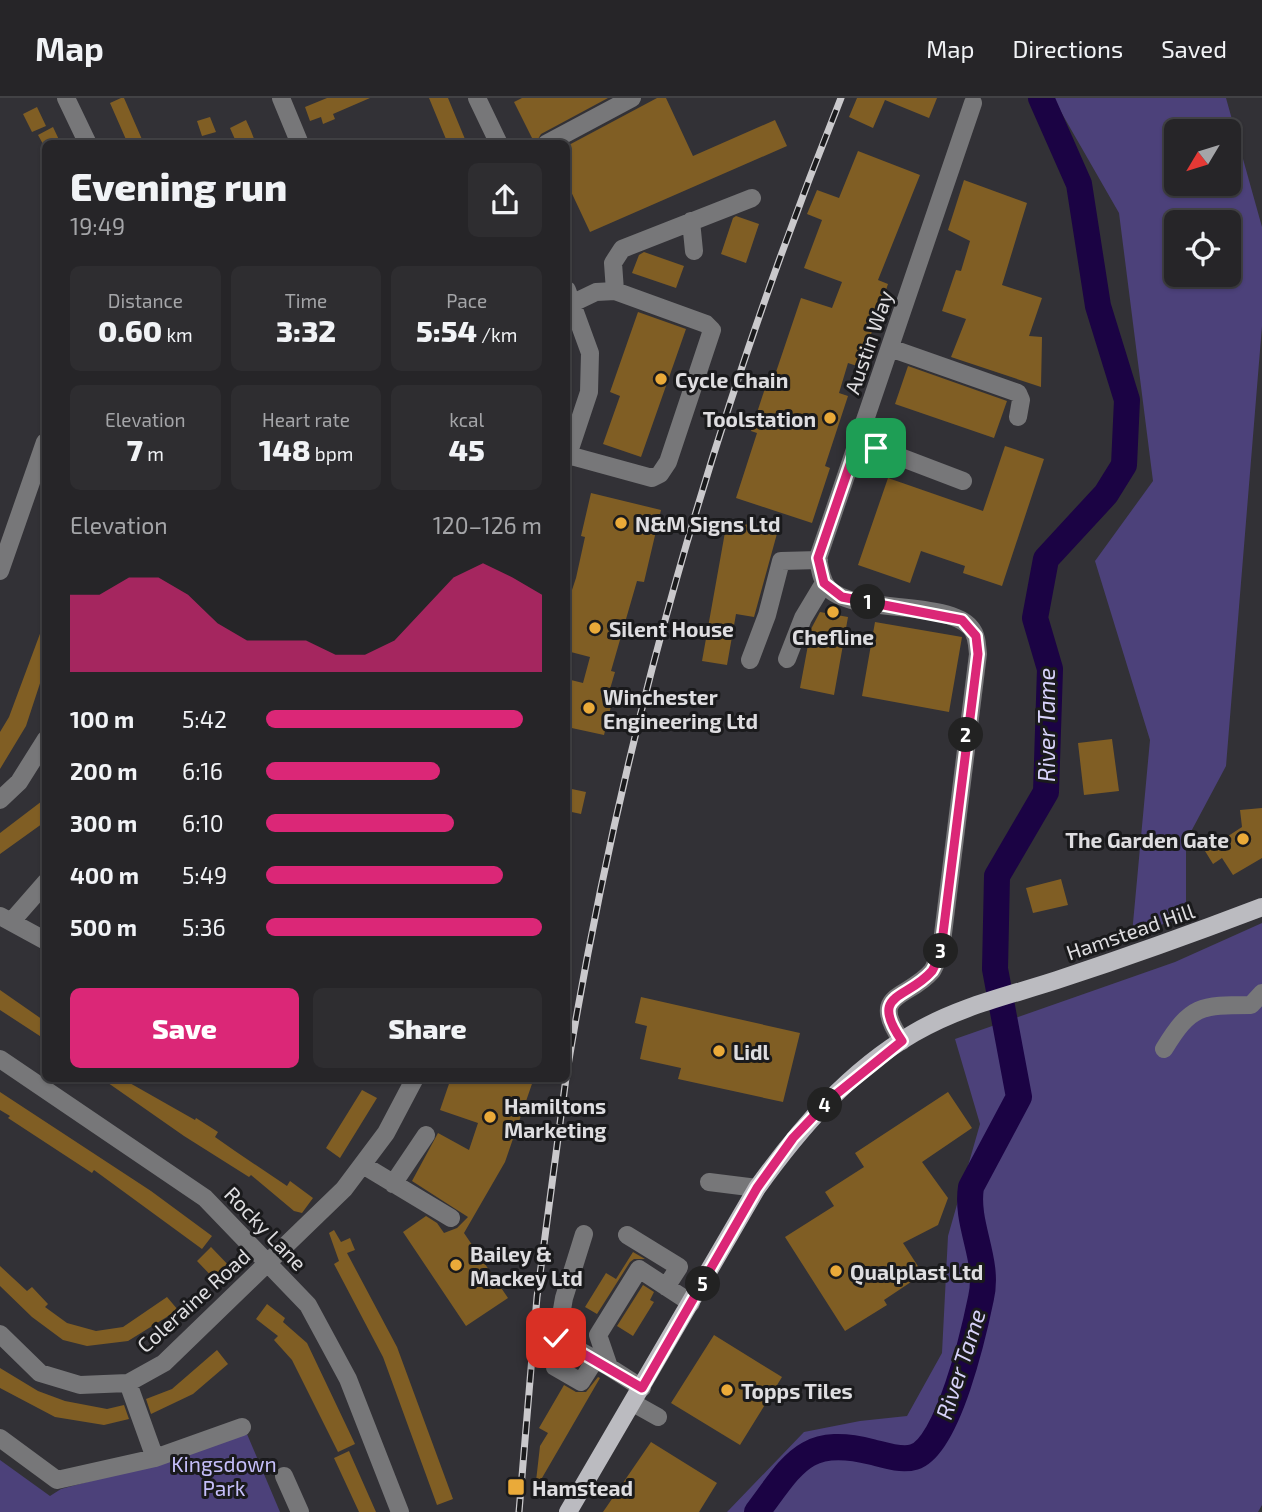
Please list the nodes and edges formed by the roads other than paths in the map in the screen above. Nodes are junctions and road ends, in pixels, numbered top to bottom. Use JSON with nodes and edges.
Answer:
{"nodes":[{"id":1,"x":66,"y":98,"type":"edge"},
{"id":2,"x":281,"y":98,"type":"edge"},
{"id":3,"x":477,"y":98,"type":"edge"},
{"id":4,"x":632,"y":98,"type":"edge"},
{"id":5,"x":973,"y":103,"type":"dead end"},
{"id":6,"x":86,"y":140,"type":"edge"},
{"id":7,"x":298,"y":140,"type":"edge"},
{"id":8,"x":497,"y":140,"type":"edge"},
{"id":9,"x":553,"y":140,"type":"edge"},
{"id":10,"x":752,"y":198,"type":"dead end"},
{"id":11,"x":691,"y":221,"type":"junction"},
{"id":12,"x":694,"y":251,"type":"dead end"},
{"id":13,"x":615,"y":291,"type":"junction"},
{"id":14,"x":570,"y":296,"type":"edge"},
{"id":15,"x":890,"y":348,"type":"junction"},
{"id":16,"x":1018,"y":417,"type":"dead end"},
{"id":17,"x":858,"y":441,"type":"junction"},
{"id":18,"x":570,"y":448,"type":"edge"},
{"id":19,"x":42,"y":451,"type":"edge"},
{"id":20,"x":570,"y":458,"type":"edge"},
{"id":21,"x":963,"y":481,"type":"dead end"},
{"id":22,"x":818,"y":560,"type":"junction"},
{"id":23,"x":0,"y":571,"type":"edge"},
{"id":24,"x":824,"y":583,"type":"junction"},
{"id":25,"x":787,"y":659,"type":"dead end"},
{"id":26,"x":750,"y":660,"type":"dead end"},
{"id":27,"x":42,"y":746,"type":"edge"},
{"id":28,"x":0,"y":800,"type":"edge"},
{"id":29,"x":42,"y":886,"type":"edge"},
{"id":30,"x":1262,"y":907,"type":"edge"},
{"id":31,"x":5,"y":919,"type":"edge"},
{"id":32,"x":42,"y":939,"type":"edge"},
{"id":33,"x":1258,"y":1003,"type":"edge"},
{"id":34,"x":902,"y":1041,"type":"junction"},
{"id":35,"x":1164,"y":1049,"type":"dead end"},
{"id":36,"x":0,"y":1059,"type":"edge"},
{"id":37,"x":413,"y":1082,"type":"edge"},
{"id":38,"x":426,"y":1135,"type":"dead end"},
{"id":39,"x":363,"y":1165,"type":"junction"},
{"id":40,"x":709,"y":1182,"type":"dead end"},
{"id":41,"x":393,"y":1184,"type":"junction"},
{"id":42,"x":757,"y":1188,"type":"junction"},
{"id":43,"x":451,"y":1218,"type":"dead end"},
{"id":44,"x":584,"y":1234,"type":"dead end"},
{"id":45,"x":627,"y":1235,"type":"dead end"},
{"id":46,"x":269,"y":1262,"type":"junction"},
{"id":47,"x":666,"y":1287,"type":"junction"},
{"id":48,"x":691,"y":1303,"type":"junction"},
{"id":49,"x":0,"y":1334,"type":"edge"},
{"id":50,"x":556,"y":1338,"type":"junction"},
{"id":51,"x":602,"y":1363,"type":"junction"},
{"id":52,"x":128,"y":1383,"type":"junction"},
{"id":53,"x":638,"y":1395,"type":"junction"},
{"id":54,"x":657,"y":1417,"type":"dead end"},
{"id":55,"x":242,"y":1427,"type":"dead end"},
{"id":56,"x":0,"y":1438,"type":"edge"},
{"id":57,"x":155,"y":1458,"type":"junction"},
{"id":58,"x":284,"y":1476,"type":"dead end"},
{"id":59,"x":300,"y":1512,"type":"edge"},
{"id":60,"x":400,"y":1512,"type":"edge"},
{"id":61,"x":568,"y":1512,"type":"edge"}],
"edges":[{"from":1,"to":6,"type":"street"},
{"from":2,"to":7,"type":"street"},
{"from":3,"to":8,"type":"street"},
{"from":4,"to":9,"type":"street"},
{"from":5,"to":15,"type":"street","name":"Austin Way"},
{"from":10,"to":11,"type":"street"},
{"from":11,"to":12,"type":"street"},
{"from":11,"to":13,"type":"street"},
{"from":13,"to":14,"type":"street"},
{"from":13,"to":20,"type":"street"},
{"from":14,"to":18,"type":"street"},
{"from":15,"to":16,"type":"street"},
{"from":15,"to":17,"type":"street","name":"Austin Way"},
{"from":17,"to":21,"type":"street"},
{"from":17,"to":22,"type":"street","name":"Austin Way"},
{"from":19,"to":23,"type":"street"},
{"from":22,"to":24,"type":"street"},
{"from":22,"to":26,"type":"street"},
{"from":24,"to":25,"type":"street"},
{"from":24,"to":34,"type":"street"},
{"from":27,"to":28,"type":"street"},
{"from":29,"to":31,"type":"street"},
{"from":30,"to":34,"type":"main road","name":"Hamstead Hill"},
{"from":31,"to":32,"type":"street"},
{"from":33,"to":35,"type":"street"},
{"from":34,"to":42,"type":"main road","name":"Hamstead Hill"},
{"from":36,"to":46,"type":"street","name":"Rocky Lane"},
{"from":37,"to":39,"type":"street","name":"Coleraine Road"},
{"from":38,"to":41,"type":"street"},
{"from":39,"to":41,"type":"street"},
{"from":39,"to":46,"type":"street","name":"Coleraine Road"},
{"from":40,"to":42,"type":"street"},
{"from":41,"to":43,"type":"street"},
{"from":42,"to":48,"type":"main road","name":"Hamstead Hill"},
{"from":44,"to":50,"type":"street"},
{"from":45,"to":47,"type":"street"},
{"from":46,"to":52,"type":"street","name":"Coleraine Road"},
{"from":46,"to":60,"type":"street","name":"Rocky Lane"},
{"from":47,"to":48,"type":"street"},
{"from":47,"to":51,"type":"street"},
{"from":48,"to":53,"type":"main road","name":"Hamstead Hill"},
{"from":49,"to":52,"type":"street","name":"Coleraine Road"},
{"from":50,"to":51,"type":"street"},
{"from":50,"to":51,"type":"street"},
{"from":51,"to":53,"type":"street"},
{"from":52,"to":57,"type":"street"},
{"from":53,"to":54,"type":"street"},
{"from":53,"to":61,"type":"main road","name":"Hamstead Hill"},
{"from":55,"to":57,"type":"street"},
{"from":56,"to":57,"type":"street"},
{"from":58,"to":59,"type":"street"}]}
